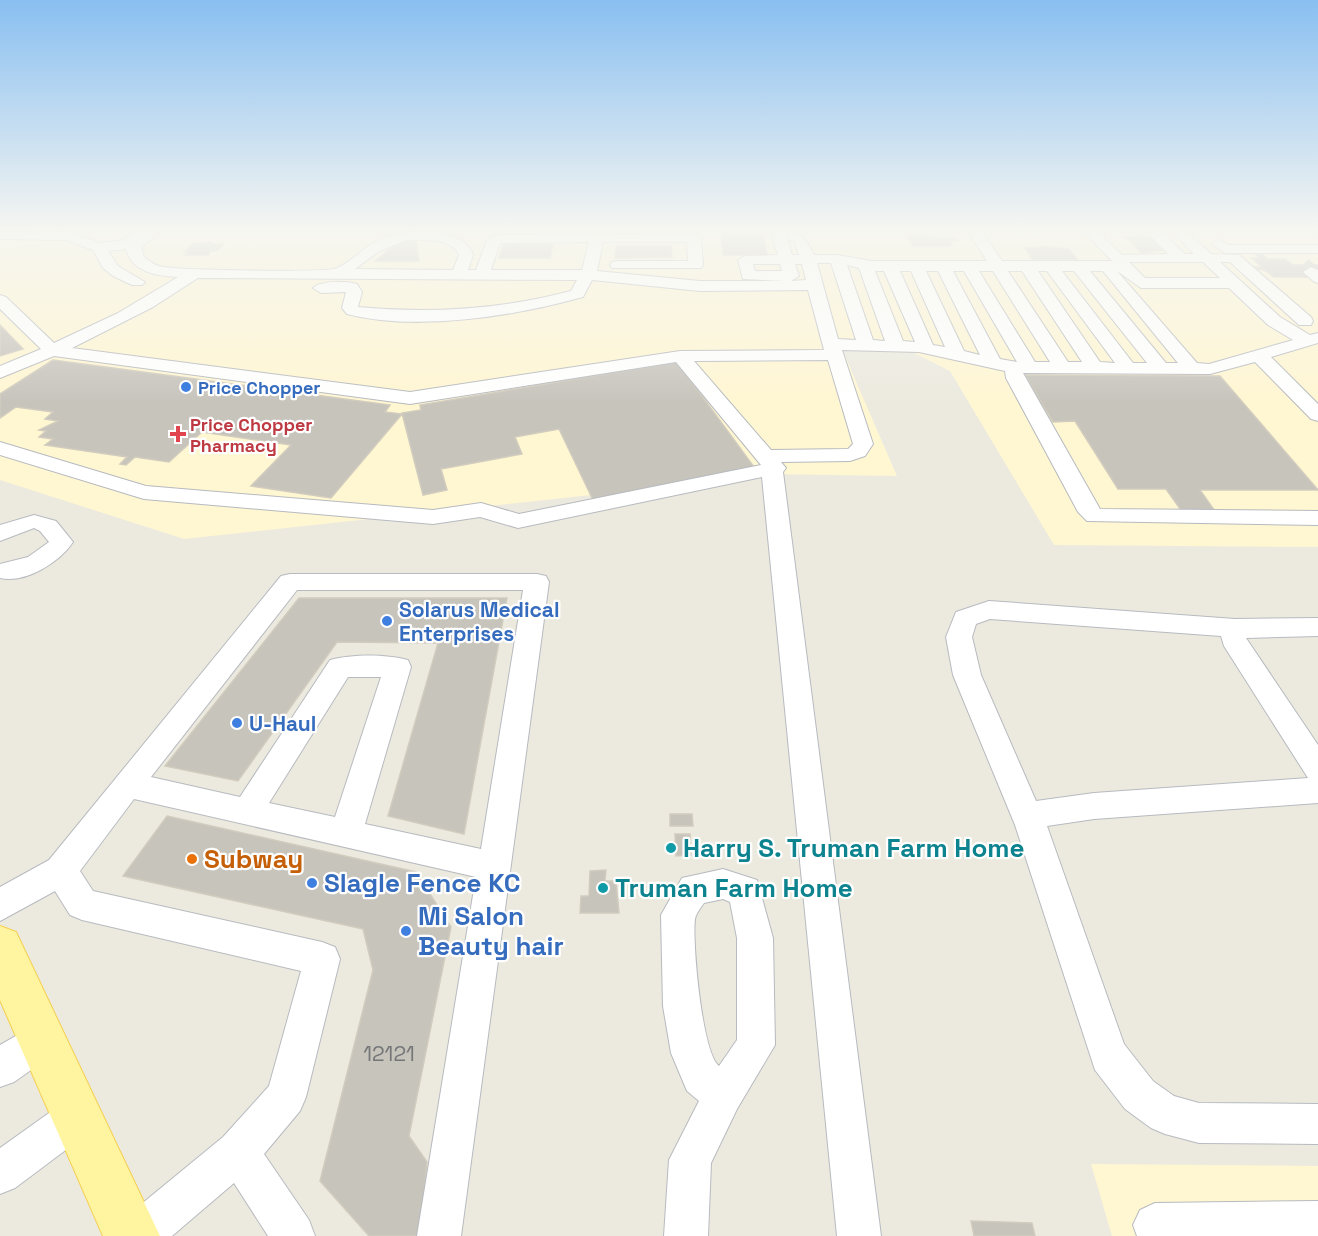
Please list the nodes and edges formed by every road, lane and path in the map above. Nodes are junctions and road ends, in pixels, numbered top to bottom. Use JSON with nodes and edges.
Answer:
{"nodes":[{"id":1,"x":174,"y":288,"type":"edge"},
{"id":2,"x":242,"y":288,"type":"edge"},
{"id":3,"x":314,"y":288,"type":"edge"},
{"id":4,"x":351,"y":288,"type":"edge"},
{"id":5,"x":432,"y":288,"type":"edge"},
{"id":6,"x":581,"y":288,"type":"edge"},
{"id":7,"x":627,"y":288,"type":"edge"},
{"id":8,"x":783,"y":288,"type":"edge"},
{"id":9,"x":816,"y":288,"type":"edge"},
{"id":10,"x":846,"y":288,"type":"edge"},
{"id":11,"x":874,"y":288,"type":"edge"},
{"id":12,"x":900,"y":288,"type":"edge"},
{"id":13,"x":926,"y":288,"type":"edge"},
{"id":14,"x":958,"y":288,"type":"edge"},
{"id":15,"x":978,"y":288,"type":"edge"},
{"id":16,"x":1012,"y":288,"type":"edge"},
{"id":17,"x":1041,"y":288,"type":"edge"},
{"id":18,"x":1067,"y":288,"type":"edge"},
{"id":19,"x":1095,"y":288,"type":"edge"},
{"id":20,"x":1123,"y":288,"type":"edge"},
{"id":21,"x":1241,"y":288,"type":"edge"},
{"id":22,"x":1271,"y":288,"type":"edge"},
{"id":23,"x":818,"y":293,"type":"junction"},
{"id":24,"x":0,"y":300,"type":"edge"},
{"id":25,"x":426,"y":314,"type":"junction"},
{"id":26,"x":1274,"y":321,"type":"junction"},
{"id":27,"x":1312,"y":321,"type":"edge"},
{"id":28,"x":1312,"y":339,"type":"edge"},
{"id":29,"x":866,"y":345,"type":"junction"},
{"id":30,"x":896,"y":346,"type":"junction"},
{"id":31,"x":926,"y":348,"type":"junction"},
{"id":32,"x":833,"y":349,"type":"junction"},
{"id":33,"x":52,"y":350,"type":"junction"},
{"id":34,"x":1258,"y":354,"type":"junction"},
{"id":35,"x":957,"y":355,"type":"junction"},
{"id":36,"x":680,"y":356,"type":"junction"},
{"id":37,"x":1012,"y":366,"type":"junction"},
{"id":38,"x":1063,"y":368,"type":"junction"},
{"id":39,"x":1095,"y":368,"type":"junction"},
{"id":40,"x":1128,"y":368,"type":"junction"},
{"id":41,"x":1160,"y":368,"type":"junction"},
{"id":42,"x":1191,"y":368,"type":"junction"},
{"id":43,"x":0,"y":373,"type":"edge"},
{"id":44,"x":1318,"y":415,"type":"edge"},
{"id":45,"x":0,"y":448,"type":"edge"},
{"id":46,"x":769,"y":463,"type":"junction"},
{"id":47,"x":1318,"y":518,"type":"edge"},
{"id":48,"x":0,"y":534,"type":"edge"},
{"id":49,"x":0,"y":540,"type":"edge"},
{"id":50,"x":2,"y":572,"type":"edge"},
{"id":51,"x":1318,"y":627,"type":"edge"},
{"id":52,"x":1235,"y":628,"type":"junction"},
{"id":53,"x":1318,"y":769,"type":"edge"},
{"id":54,"x":127,"y":785,"type":"junction"},
{"id":55,"x":1318,"y":790,"type":"edge"},
{"id":56,"x":248,"y":812,"type":"junction"},
{"id":57,"x":1027,"y":816,"type":"junction"},
{"id":58,"x":346,"y":833,"type":"junction"},
{"id":59,"x":492,"y":866,"type":"junction"},
{"id":60,"x":61,"y":870,"type":"junction"},
{"id":61,"x":0,"y":905,"type":"edge"},
{"id":62,"x":2,"y":956,"type":"edge"},
{"id":63,"x":42,"y":1040,"type":"junction"},
{"id":64,"x":0,"y":1068,"type":"edge"},
{"id":65,"x":723,"y":1095,"type":"junction"},
{"id":66,"x":77,"y":1117,"type":"junction"},
{"id":67,"x":1318,"y":1124,"type":"edge"},
{"id":68,"x":238,"y":1152,"type":"junction"},
{"id":69,"x":0,"y":1173,"type":"edge"},
{"id":70,"x":1318,"y":1223,"type":"edge"},
{"id":71,"x":132,"y":1236,"type":"edge"},
{"id":72,"x":138,"y":1236,"type":"edge"},
{"id":73,"x":293,"y":1236,"type":"edge"},
{"id":74,"x":439,"y":1236,"type":"edge"},
{"id":75,"x":686,"y":1236,"type":"edge"},
{"id":76,"x":860,"y":1236,"type":"edge"},
{"id":77,"x":1159,"y":1236,"type":"edge"}],
"edges":[{"from":1,"to":33,"type":"street"},
{"from":2,"to":3,"type":"street"},
{"from":4,"to":25,"type":"street"},
{"from":5,"to":25,"type":"street"},
{"from":6,"to":25,"type":"street"},
{"from":7,"to":23,"type":"street"},
{"from":8,"to":23,"type":"street"},
{"from":9,"to":23,"type":"street"},
{"from":10,"to":29,"type":"street"},
{"from":11,"to":30,"type":"street"},
{"from":12,"to":31,"type":"street"},
{"from":13,"to":35,"type":"street"},
{"from":14,"to":37,"type":"street"},
{"from":15,"to":37,"type":"street"},
{"from":16,"to":38,"type":"street"},
{"from":17,"to":39,"type":"street"},
{"from":18,"to":40,"type":"street"},
{"from":19,"to":41,"type":"street"},
{"from":20,"to":42,"type":"street"},
{"from":21,"to":26,"type":"street"},
{"from":22,"to":27,"type":"street"},
{"from":23,"to":32,"type":"street"},
{"from":24,"to":33,"type":"street"},
{"from":26,"to":27,"type":"street"},
{"from":26,"to":28,"type":"street"},
{"from":28,"to":34,"type":"street"},
{"from":29,"to":30,"type":"street"},
{"from":29,"to":32,"type":"street"},
{"from":30,"to":31,"type":"street"},
{"from":31,"to":35,"type":"street"},
{"from":32,"to":36,"type":"street"},
{"from":32,"to":46,"type":"street"},
{"from":33,"to":36,"type":"street"},
{"from":33,"to":43,"type":"street"},
{"from":34,"to":42,"type":"street"},
{"from":34,"to":44,"type":"street"},
{"from":35,"to":37,"type":"street"},
{"from":36,"to":46,"type":"street"},
{"from":37,"to":38,"type":"street"},
{"from":37,"to":47,"type":"street"},
{"from":38,"to":39,"type":"street"},
{"from":39,"to":40,"type":"street"},
{"from":40,"to":41,"type":"street"},
{"from":41,"to":42,"type":"street"},
{"from":45,"to":46,"type":"street"},
{"from":46,"to":76,"type":"street"},
{"from":48,"to":50,"type":"street"},
{"from":49,"to":50,"type":"street"},
{"from":51,"to":52,"type":"street"},
{"from":52,"to":53,"type":"street"},
{"from":52,"to":57,"type":"street"},
{"from":54,"to":56,"type":"street"},
{"from":54,"to":59,"type":"street"},
{"from":54,"to":60,"type":"street"},
{"from":55,"to":57,"type":"street"},
{"from":56,"to":58,"type":"street"},
{"from":56,"to":58,"type":"street"},
{"from":57,"to":67,"type":"street"},
{"from":58,"to":59,"type":"street"},
{"from":59,"to":74,"type":"street"},
{"from":60,"to":61,"type":"street"},
{"from":60,"to":68,"type":"street"},
{"from":62,"to":63,"type":"main road"},
{"from":63,"to":64,"type":"street"},
{"from":63,"to":66,"type":"main road"},
{"from":65,"to":65,"type":"street"},
{"from":65,"to":75,"type":"street"},
{"from":66,"to":69,"type":"street"},
{"from":66,"to":71,"type":"main road"},
{"from":68,"to":72,"type":"street"},
{"from":68,"to":73,"type":"street"},
{"from":70,"to":77,"type":"street"}]}
